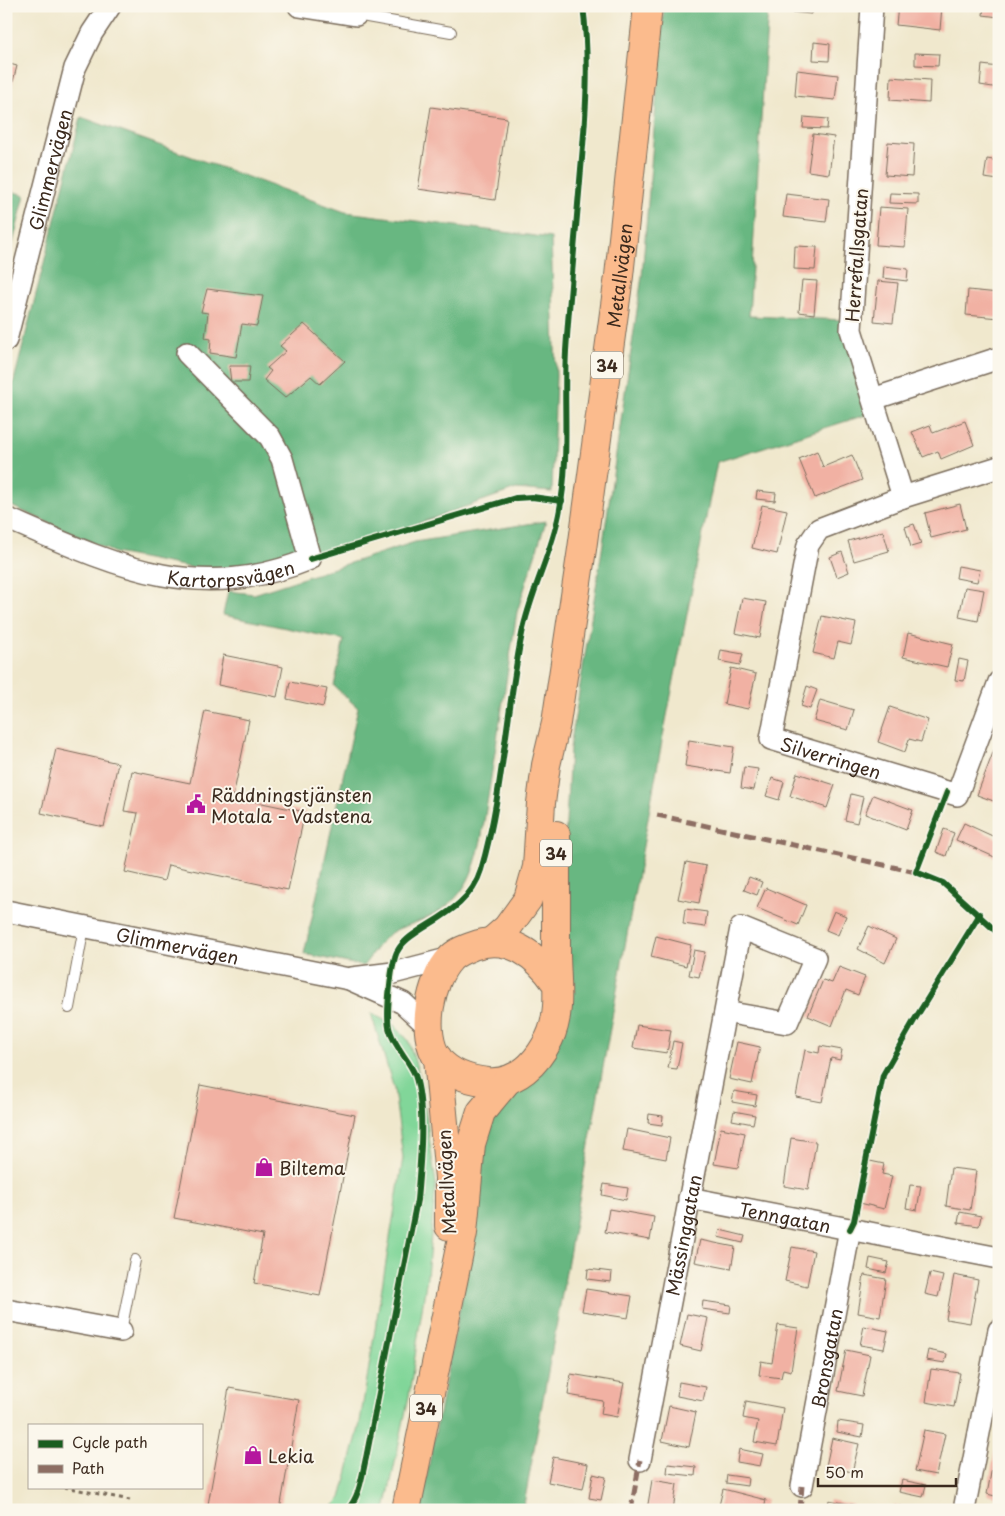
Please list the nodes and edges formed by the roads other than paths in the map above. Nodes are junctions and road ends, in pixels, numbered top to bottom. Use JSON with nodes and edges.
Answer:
{"nodes":[{"id":1,"x":110,"y":6,"type":"edge"},
{"id":2,"x":299,"y":6,"type":"edge"},
{"id":3,"x":648,"y":6,"type":"edge"},
{"id":4,"x":872,"y":6,"type":"edge"},
{"id":5,"x":356,"y":15,"type":"joint"},
{"id":6,"x":451,"y":32,"type":"dead end"},
{"id":7,"x":6,"y":340,"type":"edge"},
{"id":8,"x":187,"y":353,"type":"dead end"},
{"id":9,"x":999,"y":358,"type":"edge"},
{"id":10,"x":873,"y":399,"type":"junction"},
{"id":11,"x":999,"y":467,"type":"edge"},
{"id":12,"x":903,"y":497,"type":"junction"},
{"id":13,"x":6,"y":518,"type":"edge"},
{"id":14,"x":999,"y":682,"type":"edge"},
{"id":15,"x":556,"y":723,"type":"junction"},
{"id":16,"x":6,"y":911,"type":"edge"},
{"id":17,"x":84,"y":927,"type":"junction"},
{"id":18,"x":491,"y":942,"type":"junction"},
{"id":19,"x":451,"y":958,"type":"junction"},
{"id":20,"x":349,"y":979,"type":"junction"},
{"id":21,"x":556,"y":983,"type":"junction"},
{"id":22,"x":69,"y":1008,"type":"dead end"},
{"id":23,"x":725,"y":1012,"type":"junction"},
{"id":24,"x":429,"y":1027,"type":"junction"},
{"id":25,"x":438,"y":1058,"type":"junction"},
{"id":26,"x":508,"y":1081,"type":"junction"},
{"id":27,"x":689,"y":1198,"type":"junction"},
{"id":28,"x":850,"y":1229,"type":"junction"},
{"id":29,"x":999,"y":1258,"type":"edge"},
{"id":30,"x":135,"y":1260,"type":"dead end"},
{"id":31,"x":447,"y":1305,"type":"junction"},
{"id":32,"x":6,"y":1310,"type":"edge"},
{"id":33,"x":999,"y":1330,"type":"edge"},
{"id":34,"x":121,"y":1331,"type":"joint"},
{"id":35,"x":640,"y":1460,"type":"dead end"},
{"id":36,"x":802,"y":1486,"type":"dead end"},
{"id":37,"x":406,"y":1510,"type":"edge"},
{"id":38,"x":964,"y":1510,"type":"edge"}],
"edges":[{"from":1,"to":7,"type":"street","name":"Glimmervägen"},
{"from":2,"to":5,"type":"street"},
{"from":3,"to":15,"type":"main road","name":"Metallvägen","number":"34"},
{"from":4,"to":10,"type":"street","name":"Herrefallsgatan"},
{"from":5,"to":6,"type":"lane"},
{"from":8,"to":13,"type":"street","name":"Kartorpsvägen"},
{"from":9,"to":10,"type":"street"},
{"from":10,"to":12,"type":"street"},
{"from":11,"to":12,"type":"street","name":"Silverringen"},
{"from":12,"to":14,"type":"street","name":"Silverringen"},
{"from":15,"to":18,"type":"main road","name":"Metallvägen","number":"34"},
{"from":15,"to":21,"type":"main road","name":"Metallvägen","number":"34"},
{"from":16,"to":17,"type":"street","name":"Glimmervägen"},
{"from":17,"to":20,"type":"street","name":"Glimmervägen"},
{"from":17,"to":22,"type":"lane"},
{"from":18,"to":19,"type":"main road","number":"34"},
{"from":18,"to":21,"type":"main road","number":"34"},
{"from":19,"to":20,"type":"street","name":"Glimmervägen"},
{"from":19,"to":24,"type":"main road","number":"34"},
{"from":20,"to":24,"type":"street","name":"Glimmervägen"},
{"from":21,"to":26,"type":"main road","number":"34"},
{"from":23,"to":23,"type":"street","name":"Mässinggatan"},
{"from":23,"to":27,"type":"street","name":"Mässinggatan"},
{"from":24,"to":25,"type":"main road","number":"34"},
{"from":25,"to":26,"type":"main road"},
{"from":25,"to":31,"type":"main road","name":"Metallvägen","number":"34"},
{"from":26,"to":31,"type":"main road","name":"Metallvägen","number":"34"},
{"from":27,"to":28,"type":"street","name":"Tenngatan"},
{"from":27,"to":35,"type":"street","name":"Mässinggatan"},
{"from":28,"to":29,"type":"street","name":"Tenngatan"},
{"from":28,"to":36,"type":"street","name":"Bronsgatan"},
{"from":30,"to":34,"type":"lane"},
{"from":31,"to":37,"type":"main road","name":"Metallvägen","number":"34"},
{"from":32,"to":34,"type":"street"},
{"from":33,"to":38,"type":"street"}]}
